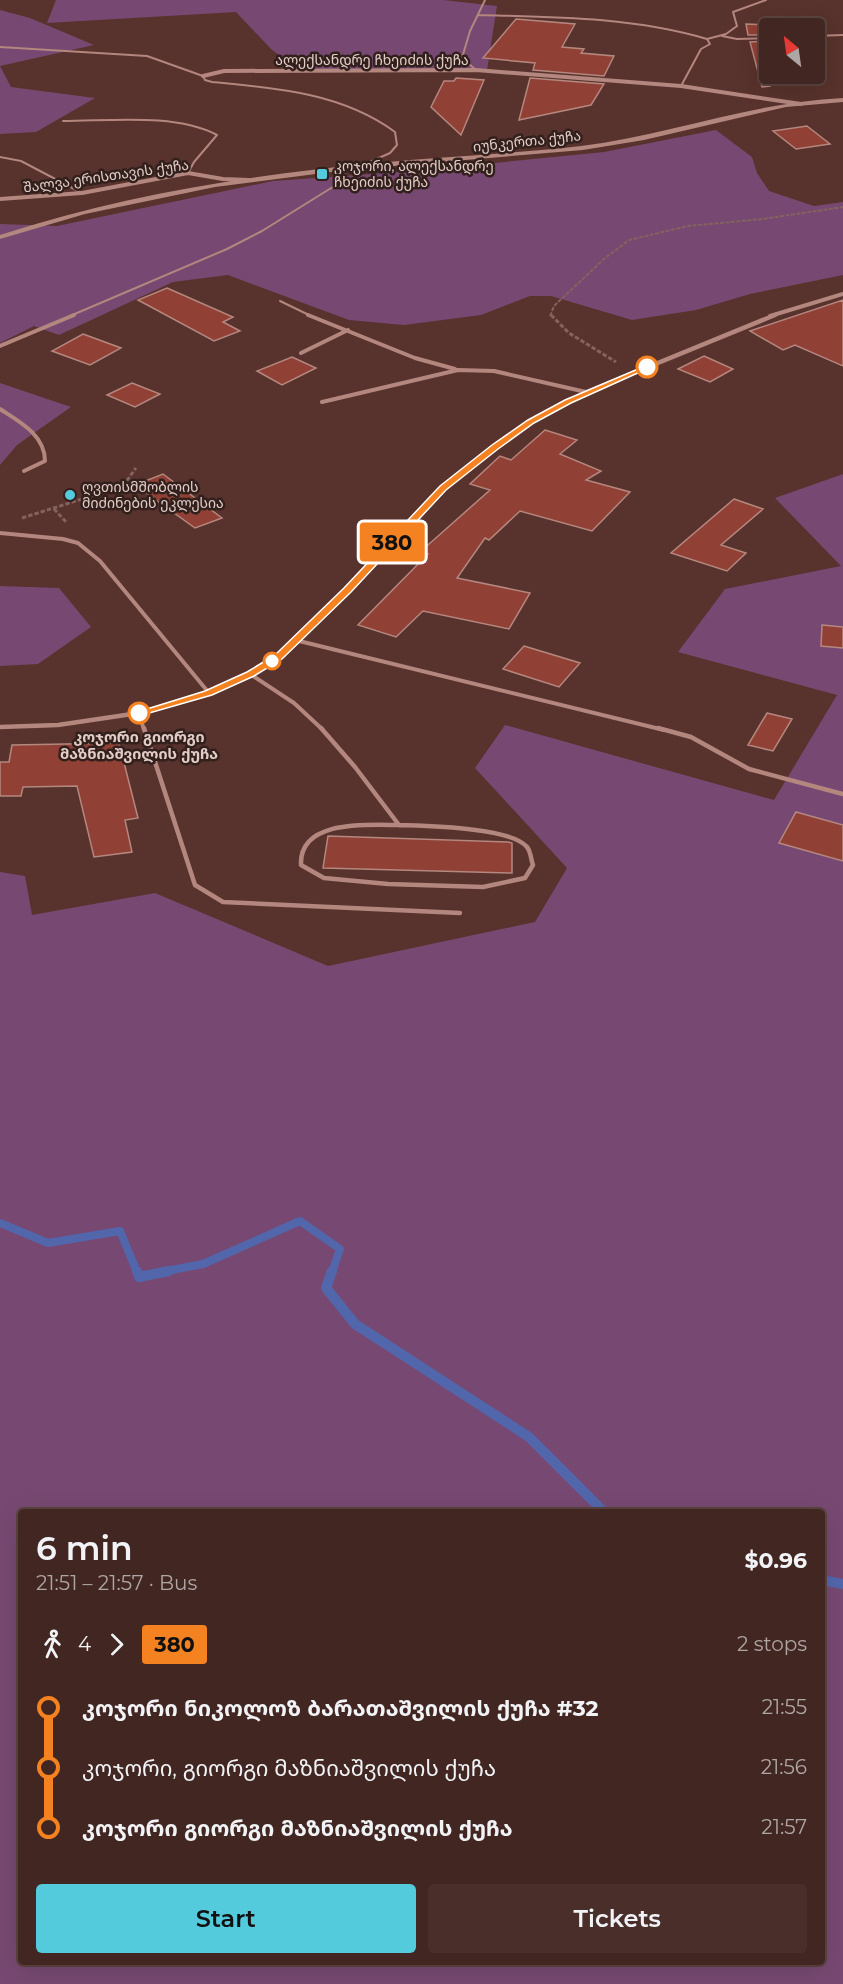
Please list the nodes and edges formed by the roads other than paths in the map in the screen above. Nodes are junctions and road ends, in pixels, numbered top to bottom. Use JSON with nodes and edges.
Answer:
{"nodes":[{"id":1,"x":485,"y":0,"type":"edge"},
{"id":2,"x":766,"y":0,"type":"edge"},
{"id":3,"x":478,"y":15,"type":"junction"},
{"id":4,"x":720,"y":35,"type":"junction"},
{"id":5,"x":843,"y":35,"type":"edge"},
{"id":6,"x":825,"y":36,"type":"edge"},
{"id":7,"x":759,"y":38,"type":"edge"},
{"id":8,"x":707,"y":39,"type":"junction"},
{"id":9,"x":0,"y":47,"type":"edge"},
{"id":10,"x":476,"y":70,"type":"junction"},
{"id":11,"x":203,"y":76,"type":"junction"},
{"id":12,"x":681,"y":86,"type":"junction"},
{"id":13,"x":843,"y":100,"type":"edge"},
{"id":14,"x":801,"y":104,"type":"junction"},
{"id":15,"x":63,"y":121,"type":"dead end"},
{"id":16,"x":0,"y":156,"type":"edge"},
{"id":17,"x":360,"y":166,"type":"junction"},
{"id":18,"x":346,"y":168,"type":"junction"},
{"id":19,"x":188,"y":173,"type":"junction"},
{"id":20,"x":250,"y":180,"type":"junction"},
{"id":21,"x":82,"y":193,"type":"junction"},
{"id":22,"x":0,"y":199,"type":"edge"},
{"id":23,"x":0,"y":237,"type":"edge"},
{"id":24,"x":843,"y":294,"type":"edge"},
{"id":25,"x":280,"y":301,"type":"dead end"},
{"id":26,"x":348,"y":330,"type":"junction"},
{"id":27,"x":0,"y":346,"type":"edge"},
{"id":28,"x":301,"y":352,"type":"dead end"},
{"id":29,"x":458,"y":370,"type":"junction"},
{"id":30,"x":587,"y":392,"type":"junction"},
{"id":31,"x":322,"y":402,"type":"dead end"},
{"id":32,"x":0,"y":410,"type":"edge"},
{"id":33,"x":24,"y":471,"type":"dead end"},
{"id":34,"x":0,"y":533,"type":"edge"},
{"id":35,"x":295,"y":640,"type":"junction"},
{"id":36,"x":250,"y":674,"type":"junction"},
{"id":37,"x":209,"y":693,"type":"junction"},
{"id":38,"x":139,"y":713,"type":"junction"},
{"id":39,"x":0,"y":727,"type":"edge"},
{"id":40,"x":843,"y":794,"type":"edge"},
{"id":41,"x":399,"y":825,"type":"junction"},
{"id":42,"x":460,"y":913,"type":"dead end"}],
"edges":[{"from":1,"to":3,"type":"lane"},
{"from":2,"to":4,"type":"lane"},
{"from":3,"to":8,"type":"lane"},
{"from":3,"to":10,"type":"lane"},
{"from":4,"to":7,"type":"lane"},
{"from":4,"to":8,"type":"lane"},
{"from":5,"to":6,"type":"lane"},
{"from":8,"to":12,"type":"lane"},
{"from":9,"to":11,"type":"lane"},
{"from":10,"to":11,"type":"street","name":"ალექსანდრე ჩხეიძის ქუჩა"},
{"from":10,"to":12,"type":"street","name":"ალექსანდრე ჩხეიძის ქუჩა"},
{"from":11,"to":17,"type":"lane","name":"ალექსანდრე ჩხეიძის ქუჩა"},
{"from":12,"to":14,"type":"street","name":"ალექსანდრე ჩხეიძის ქუჩა"},
{"from":13,"to":14,"type":"main road","name":"იუნკერთა ქუჩა"},
{"from":14,"to":17,"type":"main road","name":"იუნკერთა ქუჩა"},
{"from":15,"to":19,"type":"lane"},
{"from":16,"to":21,"type":"lane"},
{"from":17,"to":18,"type":"main road","name":"იუნკერთა ქუჩა"},
{"from":18,"to":20,"type":"main road","name":"იუნკერთა ქუჩა"},
{"from":18,"to":27,"type":"lane"},
{"from":19,"to":20,"type":"street","name":"შალვა ერისთავის ქუჩა"},
{"from":19,"to":21,"type":"street","name":"შალვა ერისთავის ქუჩა"},
{"from":20,"to":23,"type":"main road","name":"იუნკერთა ქუჩა"},
{"from":21,"to":22,"type":"street","name":"შალვა ერისთავის ქუჩა"},
{"from":24,"to":30,"type":"street"},
{"from":25,"to":26,"type":"lane"},
{"from":26,"to":28,"type":"lane"},
{"from":26,"to":29,"type":"lane"},
{"from":29,"to":30,"type":"lane"},
{"from":29,"to":31,"type":"lane"},
{"from":30,"to":35,"type":"street"},
{"from":32,"to":33,"type":"lane"},
{"from":34,"to":37,"type":"lane"},
{"from":35,"to":36,"type":"street"},
{"from":35,"to":40,"type":"lane"},
{"from":36,"to":37,"type":"street"},
{"from":36,"to":41,"type":"lane"},
{"from":37,"to":38,"type":"street"},
{"from":38,"to":39,"type":"street"},
{"from":38,"to":42,"type":"lane"},
{"from":41,"to":41,"type":"lane"}]}
